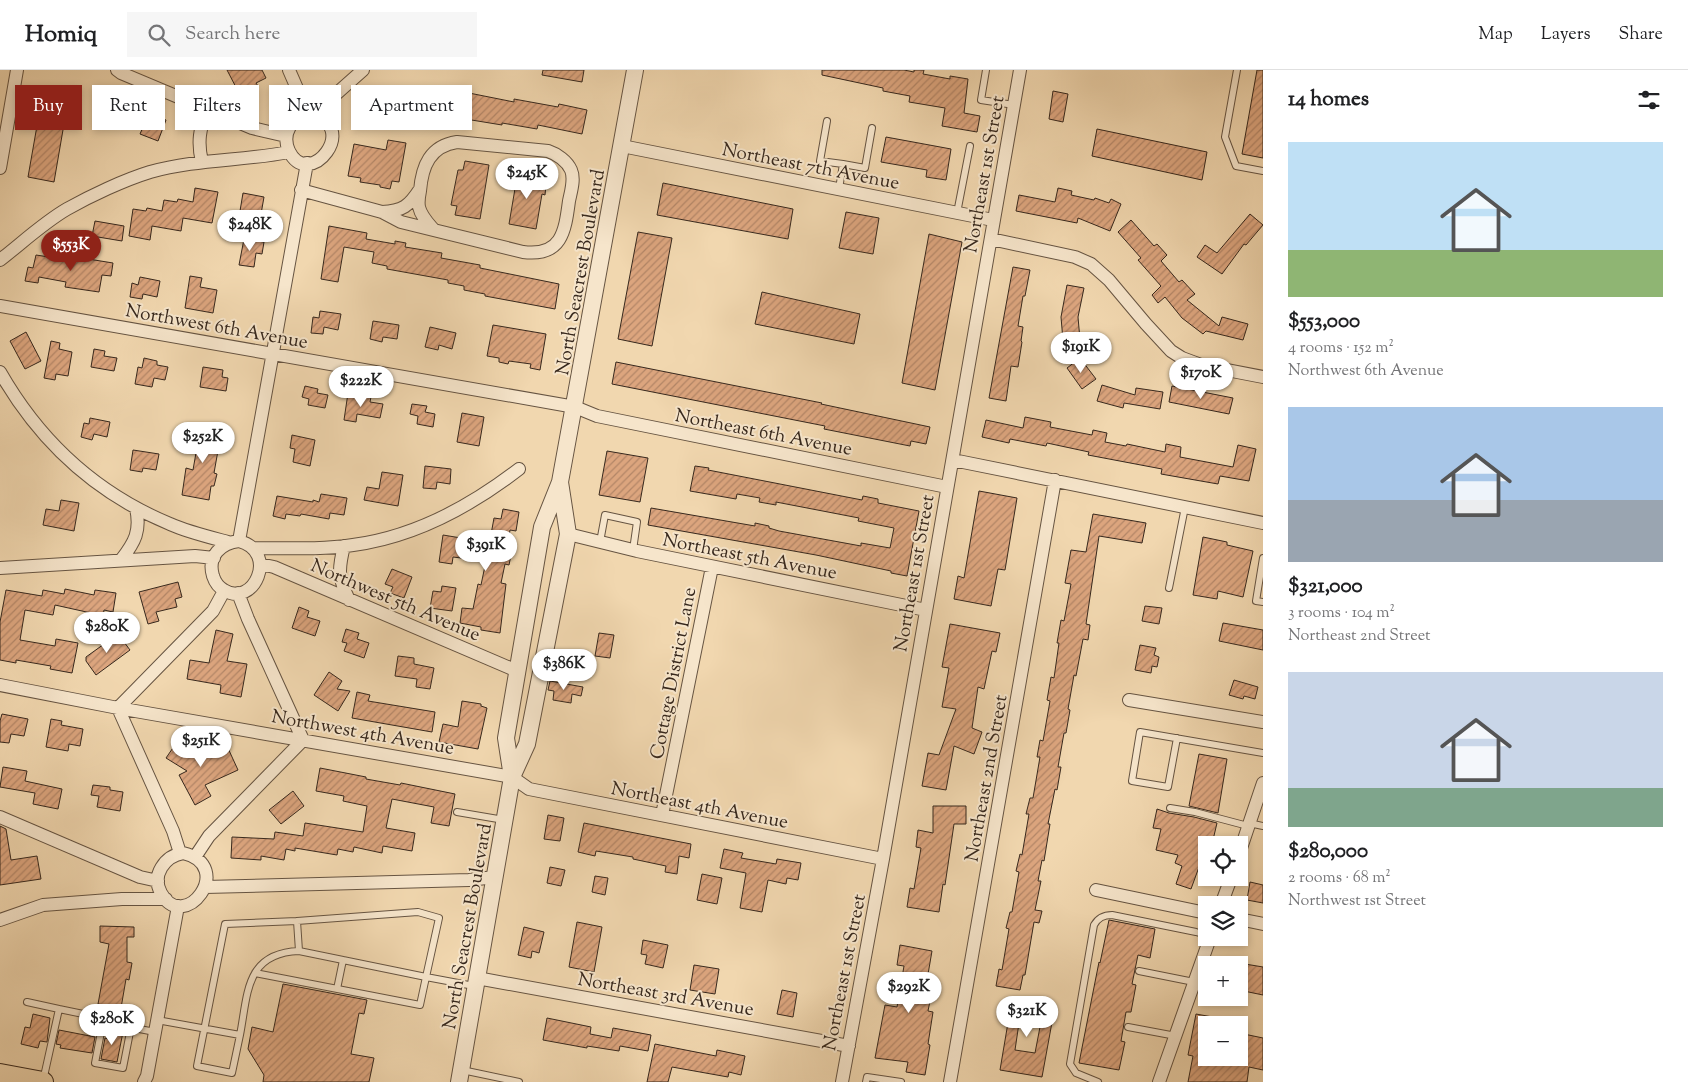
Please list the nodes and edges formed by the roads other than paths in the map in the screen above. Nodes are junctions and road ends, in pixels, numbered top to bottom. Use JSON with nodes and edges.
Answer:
{"nodes":[{"id":1,"x":17,"y":70,"type":"edge"},
{"id":2,"x":117,"y":70,"type":"edge"},
{"id":3,"x":289,"y":70,"type":"edge"},
{"id":4,"x":363,"y":70,"type":"edge"},
{"id":5,"x":635,"y":70,"type":"edge"},
{"id":6,"x":986,"y":70,"type":"edge"},
{"id":7,"x":1020,"y":70,"type":"edge"},
{"id":8,"x":1237,"y":70,"type":"edge"},
{"id":9,"x":296,"y":85,"type":"edge"},
{"id":10,"x":341,"y":90,"type":"edge"},
{"id":11,"x":175,"y":96,"type":"edge"},
{"id":12,"x":1014,"y":105,"type":"junction"},
{"id":13,"x":826,"y":121,"type":"dead end"},
{"id":14,"x":872,"y":128,"type":"dead end"},
{"id":15,"x":200,"y":130,"type":"edge"},
{"id":16,"x":259,"y":130,"type":"edge"},
{"id":17,"x":289,"y":130,"type":"edge"},
{"id":18,"x":330,"y":130,"type":"edge"},
{"id":19,"x":286,"y":136,"type":"junction"},
{"id":20,"x":622,"y":146,"type":"junction"},
{"id":21,"x":970,"y":146,"type":"dead end"},
{"id":22,"x":289,"y":152,"type":"junction"},
{"id":23,"x":202,"y":162,"type":"junction"},
{"id":24,"x":307,"y":163,"type":"junction"},
{"id":25,"x":843,"y":164,"type":"junction"},
{"id":26,"x":0,"y":168,"type":"edge"},
{"id":27,"x":1263,"y":171,"type":"edge"},
{"id":28,"x":420,"y":189,"type":"junction"},
{"id":29,"x":301,"y":190,"type":"junction"},
{"id":30,"x":839,"y":190,"type":"junction"},
{"id":31,"x":382,"y":212,"type":"junction"},
{"id":32,"x":956,"y":213,"type":"junction"},
{"id":33,"x":993,"y":220,"type":"junction"},
{"id":34,"x":434,"y":230,"type":"junction"},
{"id":35,"x":991,"y":239,"type":"junction"},
{"id":36,"x":0,"y":260,"type":"edge"},
{"id":37,"x":0,"y":306,"type":"edge"},
{"id":38,"x":272,"y":353,"type":"junction"},
{"id":39,"x":0,"y":372,"type":"edge"},
{"id":40,"x":1263,"y":377,"type":"edge"},
{"id":41,"x":575,"y":407,"type":"junction"},
{"id":42,"x":953,"y":460,"type":"junction"},
{"id":43,"x":519,"y":469,"type":"dead end"},
{"id":44,"x":1056,"y":480,"type":"junction"},
{"id":45,"x":560,"y":482,"type":"junction"},
{"id":46,"x":948,"y":488,"type":"junction"},
{"id":47,"x":1185,"y":506,"type":"junction"},
{"id":48,"x":136,"y":508,"type":"junction"},
{"id":49,"x":1263,"y":522,"type":"edge"},
{"id":50,"x":568,"y":534,"type":"junction"},
{"id":51,"x":234,"y":541,"type":"junction"},
{"id":52,"x":600,"y":542,"type":"junction"},
{"id":53,"x":344,"y":546,"type":"junction"},
{"id":54,"x":253,"y":548,"type":"junction"},
{"id":55,"x":633,"y":550,"type":"junction"},
{"id":56,"x":214,"y":558,"type":"junction"},
{"id":57,"x":1263,"y":558,"type":"edge"},
{"id":58,"x":121,"y":560,"type":"junction"},
{"id":59,"x":260,"y":564,"type":"junction"},
{"id":60,"x":712,"y":567,"type":"junction"},
{"id":61,"x":0,"y":568,"type":"edge"},
{"id":62,"x":1169,"y":588,"type":"dead end"},
{"id":63,"x":224,"y":590,"type":"junction"},
{"id":64,"x":238,"y":594,"type":"junction"},
{"id":65,"x":349,"y":600,"type":"junction"},
{"id":66,"x":1263,"y":602,"type":"edge"},
{"id":67,"x":926,"y":610,"type":"junction"},
{"id":68,"x":517,"y":671,"type":"junction"},
{"id":69,"x":0,"y":685,"type":"edge"},
{"id":70,"x":1129,"y":700,"type":"dead end"},
{"id":71,"x":118,"y":708,"type":"junction"},
{"id":72,"x":1263,"y":722,"type":"edge"},
{"id":73,"x":1177,"y":738,"type":"junction"},
{"id":74,"x":303,"y":740,"type":"junction"},
{"id":75,"x":1263,"y":753,"type":"edge"},
{"id":76,"x":512,"y":777,"type":"junction"},
{"id":77,"x":1263,"y":783,"type":"edge"},
{"id":78,"x":1170,"y":808,"type":"dead end"},
{"id":79,"x":457,"y":812,"type":"dead end"},
{"id":80,"x":662,"y":815,"type":"junction"},
{"id":81,"x":0,"y":817,"type":"edge"},
{"id":82,"x":505,"y":820,"type":"junction"},
{"id":83,"x":1249,"y":824,"type":"junction"},
{"id":84,"x":1263,"y":826,"type":"edge"},
{"id":85,"x":1245,"y":836,"type":"edge"},
{"id":86,"x":180,"y":853,"type":"junction"},
{"id":87,"x":195,"y":857,"type":"junction"},
{"id":88,"x":883,"y":859,"type":"junction"},
{"id":89,"x":495,"y":877,"type":"junction"},
{"id":90,"x":158,"y":881,"type":"junction"},
{"id":91,"x":205,"y":887,"type":"junction"},
{"id":92,"x":1096,"y":890,"type":"dead end"},
{"id":93,"x":166,"y":899,"type":"junction"},
{"id":94,"x":178,"y":906,"type":"junction"},
{"id":95,"x":1198,"y":911,"type":"edge"},
{"id":96,"x":0,"y":920,"type":"edge"},
{"id":97,"x":298,"y":921,"type":"junction"},
{"id":98,"x":1248,"y":921,"type":"edge"},
{"id":99,"x":1263,"y":924,"type":"edge"},
{"id":100,"x":1198,"y":933,"type":"edge"},
{"id":101,"x":1207,"y":946,"type":"edge"},
{"id":102,"x":299,"y":951,"type":"junction"},
{"id":103,"x":343,"y":960,"type":"junction"},
{"id":104,"x":1139,"y":971,"type":"dead end"},
{"id":105,"x":255,"y":973,"type":"junction"},
{"id":106,"x":426,"y":977,"type":"junction"},
{"id":107,"x":476,"y":982,"type":"junction"},
{"id":108,"x":1194,"y":982,"type":"junction"},
{"id":109,"x":337,"y":989,"type":"junction"},
{"id":110,"x":27,"y":1002,"type":"dead end"},
{"id":111,"x":59,"y":1009,"type":"junction"},
{"id":112,"x":88,"y":1015,"type":"dead end"},
{"id":113,"x":156,"y":1026,"type":"junction"},
{"id":114,"x":1128,"y":1027,"type":"dead end"},
{"id":115,"x":131,"y":1028,"type":"junction"},
{"id":116,"x":204,"y":1028,"type":"junction"},
{"id":117,"x":240,"y":1035,"type":"junction"},
{"id":118,"x":1176,"y":1036,"type":"junction"},
{"id":119,"x":849,"y":1046,"type":"junction"},
{"id":120,"x":0,"y":1074,"type":"edge"},
{"id":121,"x":460,"y":1076,"type":"edge"},
{"id":122,"x":43,"y":1082,"type":"edge"},
{"id":123,"x":144,"y":1082,"type":"edge"},
{"id":124,"x":519,"y":1082,"type":"edge"},
{"id":125,"x":842,"y":1082,"type":"edge"},
{"id":126,"x":866,"y":1082,"type":"edge"},
{"id":127,"x":900,"y":1082,"type":"edge"},
{"id":128,"x":950,"y":1082,"type":"edge"},
{"id":129,"x":1098,"y":1082,"type":"edge"},
{"id":130,"x":1159,"y":1082,"type":"edge"}],
"edges":[{"from":1,"to":26,"type":"street"},
{"from":2,"to":11,"type":"street"},
{"from":3,"to":9,"type":"street"},
{"from":4,"to":10,"type":"street"},
{"from":5,"to":20,"type":"street","name":"North Seacrest Boulevard"},
{"from":6,"to":12,"type":"lane"},
{"from":7,"to":12,"type":"street","name":"Northeast 1st Street"},
{"from":8,"to":27,"type":"lane"},
{"from":12,"to":33,"type":"street","name":"Northeast 1st Street"},
{"from":13,"to":25,"type":"lane"},
{"from":14,"to":25,"type":"lane"},
{"from":15,"to":23,"type":"street"},
{"from":16,"to":19,"type":"street"},
{"from":17,"to":19,"type":"street"},
{"from":18,"to":24,"type":"street"},
{"from":19,"to":22,"type":"street"},
{"from":20,"to":30,"type":"street","name":"Northeast 7th Avenue"},
{"from":20,"to":41,"type":"street","name":"North Seacrest Boulevard"},
{"from":21,"to":32,"type":"lane"},
{"from":22,"to":23,"type":"street"},
{"from":22,"to":24,"type":"street"},
{"from":23,"to":36,"type":"street"},
{"from":24,"to":29,"type":"street"},
{"from":25,"to":30,"type":"lane"},
{"from":28,"to":31,"type":"street"},
{"from":28,"to":34,"type":"street"},
{"from":28,"to":34,"type":"street"},
{"from":29,"to":31,"type":"street"},
{"from":29,"to":38,"type":"street"},
{"from":30,"to":32,"type":"street","name":"Northeast 7th Avenue"},
{"from":31,"to":34,"type":"street"},
{"from":32,"to":33,"type":"street","name":"Northeast 7th Avenue"},
{"from":33,"to":35,"type":"street","name":"Northeast 1st Street"},
{"from":35,"to":40,"type":"street"},
{"from":35,"to":42,"type":"street","name":"Northeast 1st Street"},
{"from":37,"to":38,"type":"street","name":"Northwest 6th Avenue"},
{"from":38,"to":41,"type":"street","name":"Northwest 6th Avenue"},
{"from":38,"to":51,"type":"street"},
{"from":39,"to":48,"type":"street"},
{"from":41,"to":45,"type":"street","name":"North Seacrest Boulevard"},
{"from":41,"to":46,"type":"street","name":"Northeast 6th Avenue"},
{"from":42,"to":44,"type":"street"},
{"from":42,"to":46,"type":"street","name":"Northeast 1st Street"},
{"from":43,"to":53,"type":"street"},
{"from":44,"to":47,"type":"street"},
{"from":44,"to":128,"type":"street","name":"Northeast 2nd Street"},
{"from":45,"to":50,"type":"street","name":"North Seacrest Boulevard"},
{"from":45,"to":68,"type":"street","name":"North Seacrest Boulevard"},
{"from":46,"to":67,"type":"street","name":"Northeast 1st Street"},
{"from":47,"to":49,"type":"street"},
{"from":47,"to":62,"type":"lane"},
{"from":48,"to":51,"type":"street"},
{"from":48,"to":58,"type":"street"},
{"from":50,"to":52,"type":"street","name":"Northeast 5th Avenue"},
{"from":50,"to":76,"type":"street","name":"North Seacrest Boulevard"},
{"from":51,"to":54,"type":"street"},
{"from":51,"to":56,"type":"street"},
{"from":52,"to":55,"type":"street","name":"Northeast 5th Avenue"},
{"from":52,"to":55,"type":"lane"},
{"from":53,"to":54,"type":"street"},
{"from":53,"to":65,"type":"street"},
{"from":54,"to":59,"type":"street"},
{"from":55,"to":60,"type":"street","name":"Northeast 5th Avenue"},
{"from":56,"to":58,"type":"street"},
{"from":56,"to":63,"type":"street"},
{"from":57,"to":66,"type":"lane"},
{"from":58,"to":61,"type":"street"},
{"from":59,"to":64,"type":"street"},
{"from":59,"to":65,"type":"street","name":"Northwest 5th Avenue"},
{"from":60,"to":67,"type":"street","name":"Northeast 5th Avenue"},
{"from":60,"to":80,"type":"street","name":"Cottage District Lane"},
{"from":63,"to":64,"type":"street"},
{"from":63,"to":71,"type":"street"},
{"from":64,"to":74,"type":"street"},
{"from":65,"to":68,"type":"street","name":"Northwest 5th Avenue"},
{"from":67,"to":88,"type":"street","name":"Northeast 1st Street"},
{"from":68,"to":76,"type":"street","name":"North Seacrest Boulevard"},
{"from":69,"to":71,"type":"street","name":"Northwest 4th Avenue"},
{"from":70,"to":72,"type":"street"},
{"from":71,"to":74,"type":"street","name":"Northwest 4th Avenue"},
{"from":71,"to":86,"type":"street"},
{"from":73,"to":73,"type":"lane"},
{"from":73,"to":75,"type":"lane"},
{"from":74,"to":76,"type":"street","name":"Northwest 4th Avenue"},
{"from":74,"to":87,"type":"street"},
{"from":76,"to":80,"type":"street","name":"Northeast 4th Avenue"},
{"from":76,"to":82,"type":"street","name":"North Seacrest Boulevard"},
{"from":77,"to":83,"type":"street"},
{"from":78,"to":83,"type":"lane"},
{"from":79,"to":82,"type":"lane"},
{"from":80,"to":88,"type":"street","name":"Northeast 4th Avenue"},
{"from":81,"to":90,"type":"street"},
{"from":82,"to":89,"type":"street","name":"North Seacrest Boulevard"},
{"from":83,"to":84,"type":"lane"},
{"from":83,"to":85,"type":"street"},
{"from":86,"to":87,"type":"street"},
{"from":86,"to":90,"type":"street"},
{"from":87,"to":91,"type":"street"},
{"from":88,"to":119,"type":"street","name":"Northeast 1st Street"},
{"from":89,"to":91,"type":"street"},
{"from":89,"to":107,"type":"street","name":"North Seacrest Boulevard"},
{"from":90,"to":93,"type":"street"},
{"from":91,"to":94,"type":"street"},
{"from":92,"to":95,"type":"street"},
{"from":93,"to":94,"type":"street"},
{"from":93,"to":96,"type":"street"},
{"from":94,"to":113,"type":"street"},
{"from":97,"to":102,"type":"lane"},
{"from":97,"to":106,"type":"lane"},
{"from":97,"to":116,"type":"lane"},
{"from":98,"to":99,"type":"street"},
{"from":100,"to":129,"type":"lane"},
{"from":101,"to":108,"type":"street"},
{"from":102,"to":103,"type":"lane"},
{"from":102,"to":105,"type":"lane"},
{"from":103,"to":106,"type":"lane"},
{"from":103,"to":109,"type":"lane"},
{"from":104,"to":108,"type":"lane"},
{"from":105,"to":109,"type":"lane"},
{"from":105,"to":117,"type":"lane"},
{"from":106,"to":107,"type":"lane"},
{"from":106,"to":109,"type":"lane"},
{"from":107,"to":119,"type":"street","name":"Northeast 3rd Avenue"},
{"from":107,"to":121,"type":"street","name":"North Seacrest Boulevard"},
{"from":108,"to":118,"type":"street"},
{"from":110,"to":111,"type":"lane"},
{"from":111,"to":112,"type":"lane"},
{"from":111,"to":122,"type":"lane"},
{"from":113,"to":115,"type":"lane"},
{"from":113,"to":116,"type":"lane"},
{"from":113,"to":123,"type":"street"},
{"from":114,"to":118,"type":"lane"},
{"from":115,"to":115,"type":"lane"},
{"from":116,"to":117,"type":"lane"},
{"from":116,"to":117,"type":"lane"},
{"from":118,"to":130,"type":"street"},
{"from":119,"to":125,"type":"street","name":"Northeast 1st Street"},
{"from":120,"to":122,"type":"main road"},
{"from":121,"to":124,"type":"lane"},
{"from":126,"to":127,"type":"lane"}]}
